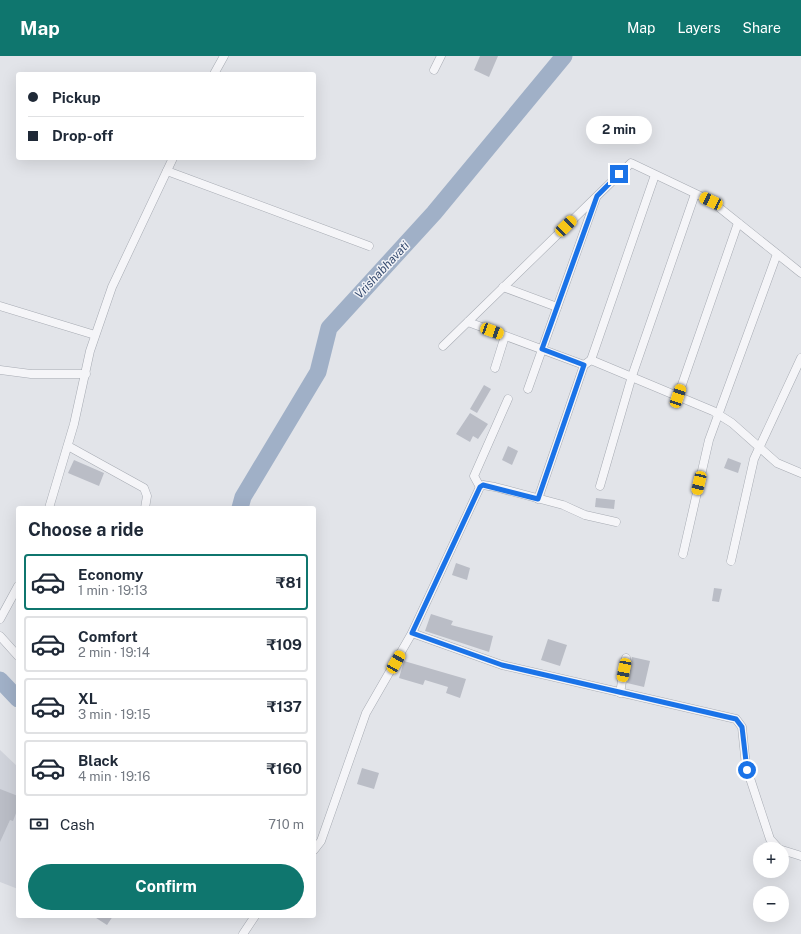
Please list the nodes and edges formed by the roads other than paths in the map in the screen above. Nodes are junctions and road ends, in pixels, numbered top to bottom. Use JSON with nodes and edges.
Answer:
{"nodes":[{"id":1,"x":224,"y":56,"type":"edge"},
{"id":2,"x":441,"y":56,"type":"edge"},
{"id":3,"x":434,"y":70,"type":"dead end"},
{"id":4,"x":215,"y":72,"type":"edge"},
{"id":5,"x":172,"y":160,"type":"edge"},
{"id":6,"x":167,"y":170,"type":"junction"},
{"id":7,"x":655,"y":175,"type":"junction"},
{"id":8,"x":695,"y":194,"type":"junction"},
{"id":9,"x":597,"y":196,"type":"junction"},
{"id":10,"x":738,"y":223,"type":"junction"},
{"id":11,"x":369,"y":246,"type":"dead end"},
{"id":12,"x":777,"y":254,"type":"junction"},
{"id":13,"x":801,"y":273,"type":"edge"},
{"id":14,"x":503,"y":287,"type":"junction"},
{"id":15,"x":0,"y":306,"type":"edge"},
{"id":16,"x":557,"y":306,"type":"junction"},
{"id":17,"x":468,"y":322,"type":"junction"},
{"id":18,"x":95,"y":335,"type":"junction"},
{"id":19,"x":505,"y":336,"type":"junction"},
{"id":20,"x":443,"y":346,"type":"dead end"},
{"id":21,"x":542,"y":349,"type":"junction"},
{"id":22,"x":801,"y":358,"type":"edge"},
{"id":23,"x":591,"y":360,"type":"junction"},
{"id":24,"x":584,"y":365,"type":"junction"},
{"id":25,"x":495,"y":368,"type":"dead end"},
{"id":26,"x":0,"y":370,"type":"edge"},
{"id":27,"x":86,"y":374,"type":"junction"},
{"id":28,"x":632,"y":376,"type":"junction"},
{"id":29,"x":528,"y":389,"type":"dead end"},
{"id":30,"x":678,"y":396,"type":"junction"},
{"id":31,"x":508,"y":399,"type":"dead end"},
{"id":32,"x":719,"y":414,"type":"junction"},
{"id":33,"x":68,"y":446,"type":"junction"},
{"id":34,"x":758,"y":447,"type":"junction"},
{"id":35,"x":801,"y":473,"type":"edge"},
{"id":36,"x":600,"y":486,"type":"dead end"},
{"id":37,"x":480,"y":487,"type":"junction"},
{"id":38,"x":538,"y":499,"type":"junction"},
{"id":39,"x":50,"y":506,"type":"edge"},
{"id":40,"x":145,"y":506,"type":"edge"},
{"id":41,"x":616,"y":522,"type":"dead end"},
{"id":42,"x":683,"y":554,"type":"dead end"},
{"id":43,"x":731,"y":561,"type":"dead end"},
{"id":44,"x":16,"y":590,"type":"edge"},
{"id":45,"x":0,"y":619,"type":"edge"},
{"id":46,"x":412,"y":633,"type":"junction"},
{"id":47,"x":0,"y":636,"type":"edge"},
{"id":48,"x":16,"y":654,"type":"edge"},
{"id":49,"x":626,"y":658,"type":"dead end"},
{"id":50,"x":620,"y":693,"type":"junction"},
{"id":51,"x":773,"y":842,"type":"edge"},
{"id":52,"x":316,"y":847,"type":"edge"},
{"id":53,"x":789,"y":852,"type":"edge"},
{"id":54,"x":801,"y":856,"type":"edge"},
{"id":55,"x":254,"y":918,"type":"edge"},
{"id":56,"x":243,"y":934,"type":"edge"}],
"edges":[{"from":1,"to":4,"type":"street"},
{"from":2,"to":3,"type":"street"},
{"from":5,"to":6,"type":"street"},
{"from":6,"to":11,"type":"street"},
{"from":6,"to":18,"type":"street"},
{"from":7,"to":8,"type":"street"},
{"from":7,"to":9,"type":"street"},
{"from":7,"to":23,"type":"street"},
{"from":8,"to":10,"type":"street"},
{"from":8,"to":28,"type":"street"},
{"from":9,"to":14,"type":"street"},
{"from":9,"to":16,"type":"street"},
{"from":10,"to":12,"type":"street"},
{"from":10,"to":30,"type":"street"},
{"from":12,"to":13,"type":"street"},
{"from":12,"to":32,"type":"street"},
{"from":14,"to":16,"type":"street"},
{"from":14,"to":17,"type":"street"},
{"from":15,"to":18,"type":"street"},
{"from":16,"to":21,"type":"street"},
{"from":17,"to":19,"type":"street"},
{"from":17,"to":20,"type":"street"},
{"from":18,"to":27,"type":"street"},
{"from":19,"to":21,"type":"street"},
{"from":19,"to":25,"type":"street"},
{"from":21,"to":24,"type":"street"},
{"from":21,"to":29,"type":"street"},
{"from":22,"to":34,"type":"street"},
{"from":23,"to":24,"type":"street"},
{"from":23,"to":28,"type":"street"},
{"from":24,"to":38,"type":"street"},
{"from":26,"to":27,"type":"street"},
{"from":27,"to":33,"type":"street"},
{"from":28,"to":30,"type":"street"},
{"from":28,"to":36,"type":"street"},
{"from":30,"to":32,"type":"street"},
{"from":31,"to":37,"type":"street"},
{"from":32,"to":34,"type":"street"},
{"from":32,"to":42,"type":"street"},
{"from":33,"to":39,"type":"street"},
{"from":33,"to":40,"type":"street"},
{"from":34,"to":35,"type":"street"},
{"from":34,"to":43,"type":"street"},
{"from":37,"to":38,"type":"street"},
{"from":37,"to":46,"type":"street"},
{"from":38,"to":41,"type":"street"},
{"from":44,"to":45,"type":"street"},
{"from":46,"to":50,"type":"street"},
{"from":46,"to":52,"type":"street"},
{"from":47,"to":48,"type":"street"},
{"from":49,"to":50,"type":"street"},
{"from":50,"to":51,"type":"street"},
{"from":53,"to":54,"type":"street"},
{"from":55,"to":56,"type":"street"}]}
